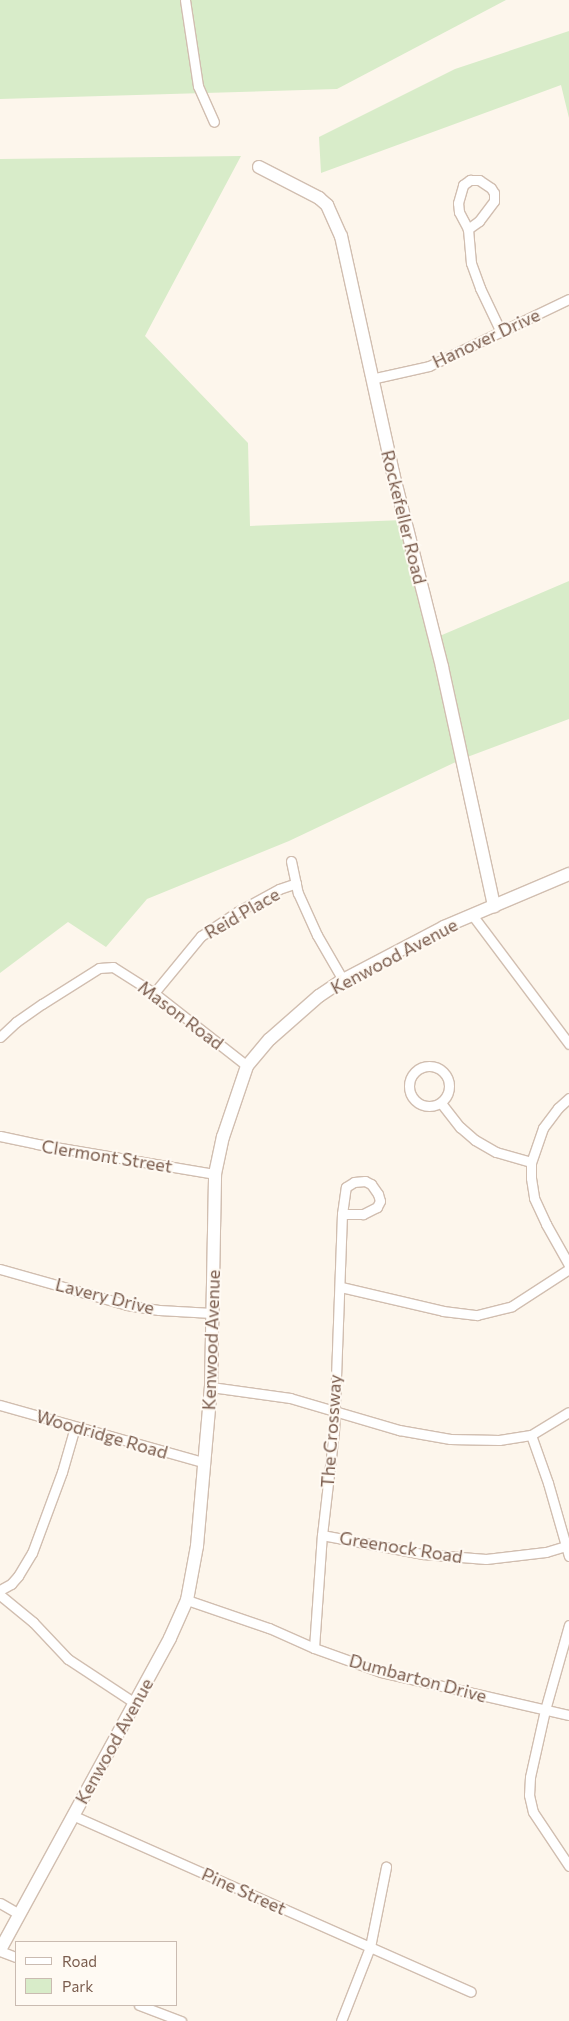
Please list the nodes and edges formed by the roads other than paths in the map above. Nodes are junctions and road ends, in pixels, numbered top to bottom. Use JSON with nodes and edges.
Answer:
{"nodes":[{"id":1,"x":185,"y":0,"type":"edge"},
{"id":2,"x":214,"y":122,"type":"dead end"},
{"id":3,"x":259,"y":168,"type":"dead end"},
{"id":4,"x":468,"y":229,"type":"junction"},
{"id":5,"x":569,"y":299,"type":"edge"},
{"id":6,"x":500,"y":332,"type":"junction"},
{"id":7,"x":371,"y":379,"type":"junction"},
{"id":8,"x":292,"y":861,"type":"dead end"},
{"id":9,"x":569,"y":874,"type":"edge"},
{"id":10,"x":296,"y":883,"type":"junction"},
{"id":11,"x":494,"y":906,"type":"junction"},
{"id":12,"x":473,"y":916,"type":"junction"},
{"id":13,"x":344,"y":980,"type":"junction"},
{"id":14,"x":154,"y":993,"type":"junction"},
{"id":15,"x":0,"y":1037,"type":"edge"},
{"id":16,"x":569,"y":1044,"type":"edge"},
{"id":17,"x":247,"y":1066,"type":"junction"},
{"id":18,"x":569,"y":1098,"type":"edge"},
{"id":19,"x":441,"y":1103,"type":"junction"},
{"id":20,"x":0,"y":1136,"type":"edge"},
{"id":21,"x":531,"y":1162,"type":"junction"},
{"id":22,"x":215,"y":1174,"type":"junction"},
{"id":23,"x":342,"y":1214,"type":"junction"},
{"id":24,"x":569,"y":1267,"type":"edge"},
{"id":25,"x":0,"y":1269,"type":"edge"},
{"id":26,"x":340,"y":1287,"type":"junction"},
{"id":27,"x":212,"y":1313,"type":"junction"},
{"id":28,"x":212,"y":1386,"type":"junction"},
{"id":29,"x":0,"y":1404,"type":"edge"},
{"id":30,"x":333,"y":1410,"type":"junction"},
{"id":31,"x":569,"y":1412,"type":"edge"},
{"id":32,"x":75,"y":1427,"type":"junction"},
{"id":33,"x":531,"y":1435,"type":"junction"},
{"id":34,"x":203,"y":1462,"type":"junction"},
{"id":35,"x":322,"y":1535,"type":"junction"},
{"id":36,"x":568,"y":1546,"type":"edge"},
{"id":37,"x":569,"y":1556,"type":"edge"},
{"id":38,"x":0,"y":1590,"type":"edge"},
{"id":39,"x":0,"y":1595,"type":"edge"},
{"id":40,"x":187,"y":1600,"type":"junction"},
{"id":41,"x":569,"y":1625,"type":"edge"},
{"id":42,"x":314,"y":1648,"type":"junction"},
{"id":43,"x":135,"y":1703,"type":"junction"},
{"id":44,"x":546,"y":1710,"type":"junction"},
{"id":45,"x":569,"y":1715,"type":"edge"},
{"id":46,"x":72,"y":1815,"type":"junction"},
{"id":47,"x":569,"y":1866,"type":"edge"},
{"id":48,"x":386,"y":1867,"type":"dead end"},
{"id":49,"x":0,"y":1904,"type":"edge"},
{"id":50,"x":19,"y":1914,"type":"junction"},
{"id":51,"x":370,"y":1947,"type":"junction"},
{"id":52,"x":0,"y":1951,"type":"edge"},
{"id":53,"x":15,"y":1957,"type":"edge"},
{"id":54,"x":471,"y":1992,"type":"dead end"},
{"id":55,"x":142,"y":2006,"type":"edge"},
{"id":56,"x":182,"y":2021,"type":"edge"},
{"id":57,"x":341,"y":2021,"type":"edge"}],
"edges":[{"from":1,"to":2,"type":"street"},
{"from":3,"to":7,"type":"street","name":"Rockefeller Road"},
{"from":4,"to":4,"type":"street"},
{"from":4,"to":6,"type":"street"},
{"from":5,"to":6,"type":"street","name":"Hanover Drive"},
{"from":6,"to":7,"type":"street","name":"Hanover Drive"},
{"from":7,"to":11,"type":"street","name":"Rockefeller Road"},
{"from":8,"to":10,"type":"street"},
{"from":9,"to":11,"type":"street","name":"Kenwood Avenue"},
{"from":10,"to":13,"type":"street"},
{"from":10,"to":14,"type":"street","name":"Reid Place"},
{"from":11,"to":12,"type":"street","name":"Kenwood Avenue"},
{"from":12,"to":13,"type":"street","name":"Kenwood Avenue"},
{"from":12,"to":16,"type":"street"},
{"from":13,"to":17,"type":"street","name":"Kenwood Avenue"},
{"from":14,"to":15,"type":"street","name":"Mason Road"},
{"from":14,"to":17,"type":"street","name":"Mason Road"},
{"from":17,"to":22,"type":"street","name":"Kenwood Avenue"},
{"from":18,"to":21,"type":"street"},
{"from":19,"to":19,"type":"street"},
{"from":19,"to":21,"type":"street"},
{"from":20,"to":22,"type":"street","name":"Clermont Street"},
{"from":21,"to":24,"type":"street"},
{"from":22,"to":27,"type":"street","name":"Kenwood Avenue"},
{"from":23,"to":23,"type":"street","name":"The Crossway"},
{"from":23,"to":26,"type":"street","name":"The Crossway"},
{"from":24,"to":26,"type":"street"},
{"from":25,"to":27,"type":"street","name":"Lavery Drive"},
{"from":26,"to":30,"type":"street","name":"The Crossway"},
{"from":27,"to":28,"type":"street","name":"Kenwood Avenue"},
{"from":28,"to":30,"type":"street"},
{"from":28,"to":34,"type":"street","name":"Kenwood Avenue"},
{"from":29,"to":32,"type":"street","name":"Woodridge Road"},
{"from":30,"to":33,"type":"street"},
{"from":30,"to":35,"type":"street","name":"The Crossway"},
{"from":31,"to":33,"type":"street"},
{"from":32,"to":34,"type":"street","name":"Woodridge Road"},
{"from":32,"to":38,"type":"street"},
{"from":33,"to":36,"type":"street"},
{"from":34,"to":40,"type":"street","name":"Kenwood Avenue"},
{"from":35,"to":36,"type":"street","name":"Greenock Road"},
{"from":35,"to":42,"type":"street","name":"The Crossway"},
{"from":36,"to":37,"type":"street"},
{"from":39,"to":43,"type":"street"},
{"from":40,"to":42,"type":"street","name":"Dumbarton Drive"},
{"from":40,"to":43,"type":"street","name":"Kenwood Avenue"},
{"from":41,"to":44,"type":"street"},
{"from":42,"to":44,"type":"street","name":"Dumbarton Drive"},
{"from":43,"to":46,"type":"street","name":"Kenwood Avenue"},
{"from":44,"to":45,"type":"street","name":"Dumbarton Drive"},
{"from":44,"to":47,"type":"street"},
{"from":46,"to":50,"type":"street","name":"Kenwood Avenue"},
{"from":46,"to":51,"type":"street","name":"Pine Street"},
{"from":48,"to":51,"type":"street"},
{"from":49,"to":50,"type":"street"},
{"from":50,"to":52,"type":"street","name":"Kenwood Avenue"},
{"from":51,"to":54,"type":"street","name":"Pine Street"},
{"from":51,"to":57,"type":"street"},
{"from":52,"to":53,"type":"street"},
{"from":55,"to":56,"type":"street"}]}
